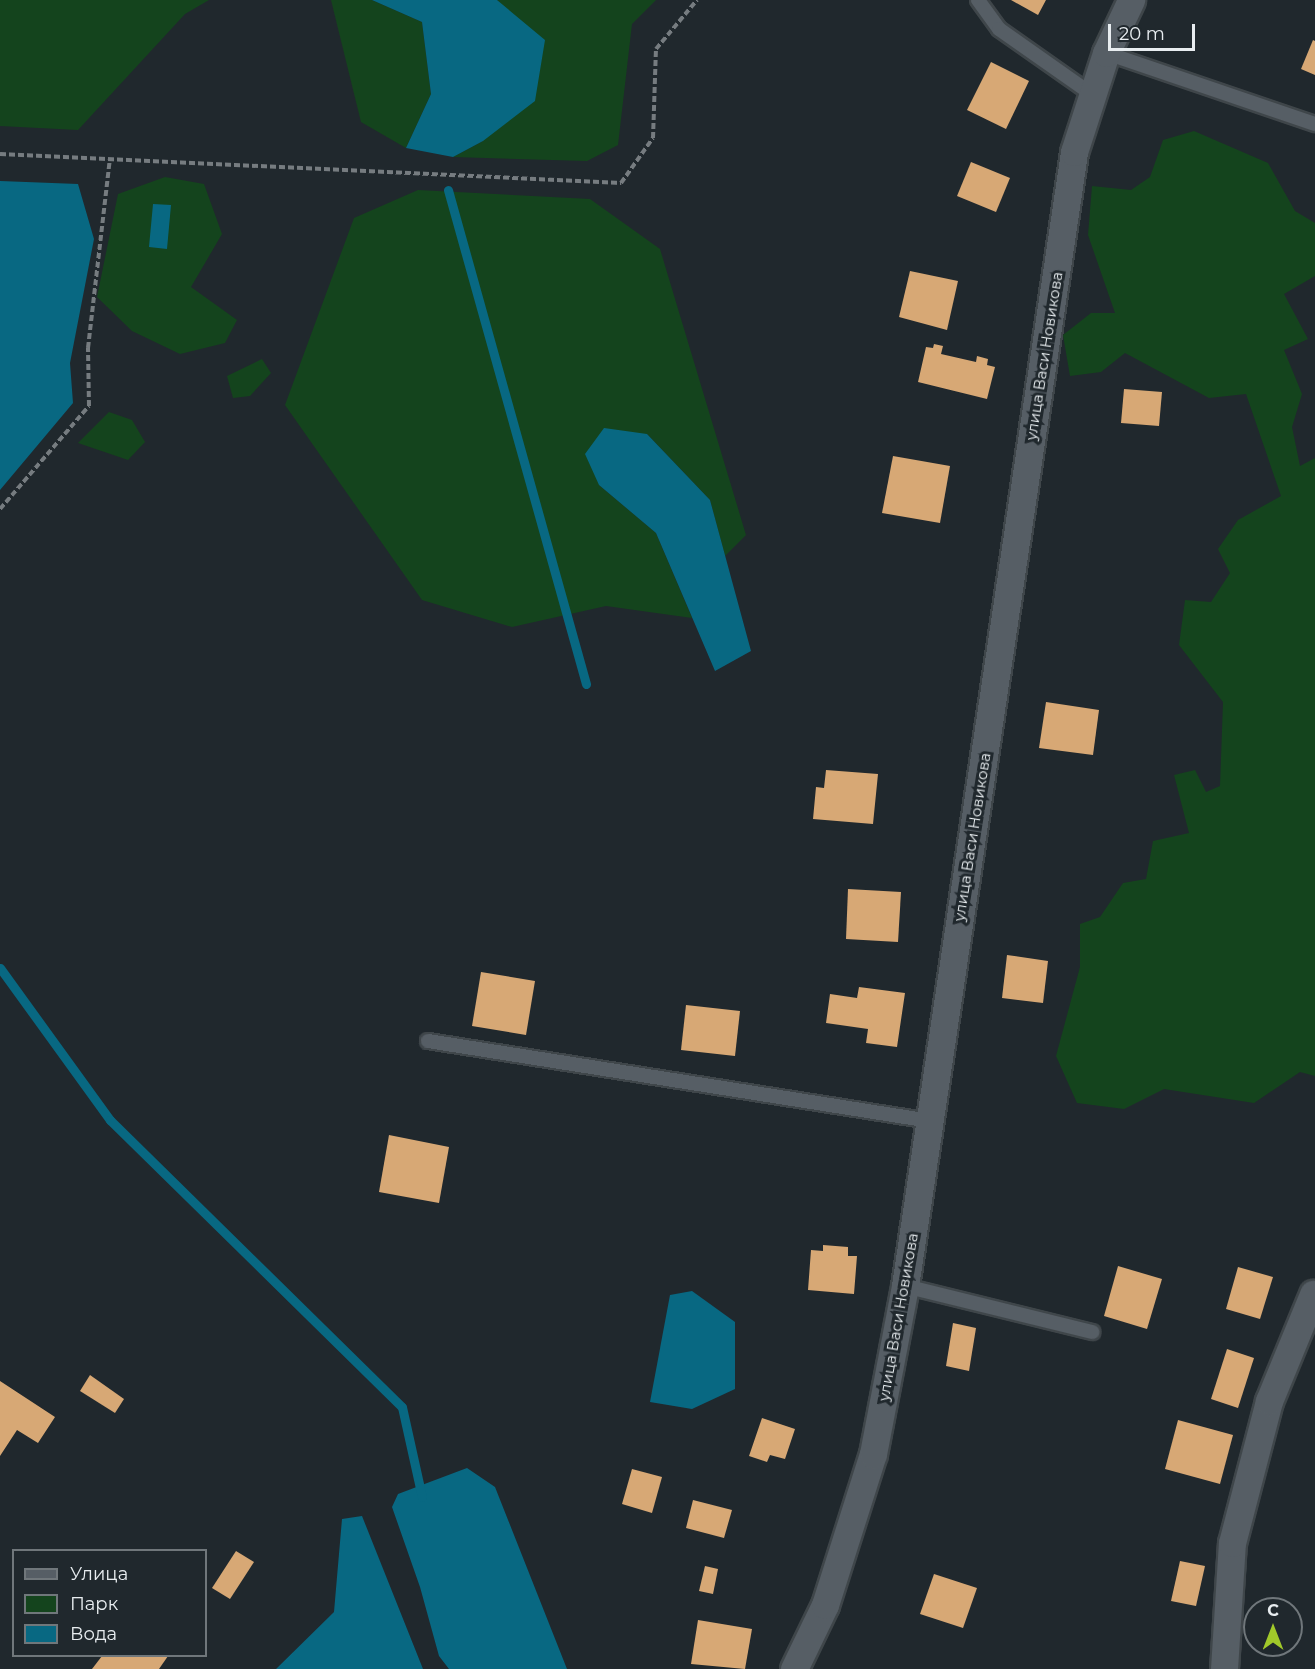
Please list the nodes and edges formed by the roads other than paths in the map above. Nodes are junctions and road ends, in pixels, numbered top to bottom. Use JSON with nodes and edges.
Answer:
{"nodes":[{"id":1,"x":978,"y":0,"type":"edge"},
{"id":2,"x":1131,"y":0,"type":"edge"},
{"id":3,"x":1106,"y":53,"type":"junction"},
{"id":4,"x":1093,"y":95,"type":"junction"},
{"id":5,"x":1315,"y":124,"type":"edge"},
{"id":6,"x":428,"y":1041,"type":"dead end"},
{"id":7,"x":930,"y":1120,"type":"junction"},
{"id":8,"x":905,"y":1286,"type":"junction"},
{"id":9,"x":1313,"y":1294,"type":"dead end"},
{"id":10,"x":1092,"y":1332,"type":"dead end"},
{"id":11,"x":794,"y":1669,"type":"edge"},
{"id":12,"x":1224,"y":1669,"type":"edge"}],
"edges":[{"from":1,"to":4,"type":"lane"},
{"from":2,"to":3,"type":"street","name":"улица Васи Новикова"},
{"from":3,"to":4,"type":"street","name":"улица Васи Новикова"},
{"from":3,"to":5,"type":"lane"},
{"from":4,"to":7,"type":"street","name":"улица Васи Новикова"},
{"from":6,"to":7,"type":"lane"},
{"from":7,"to":8,"type":"street","name":"улица Васи Новикова"},
{"from":8,"to":10,"type":"lane"},
{"from":8,"to":11,"type":"street","name":"улица Васи Новикова"},
{"from":9,"to":12,"type":"street"}]}
